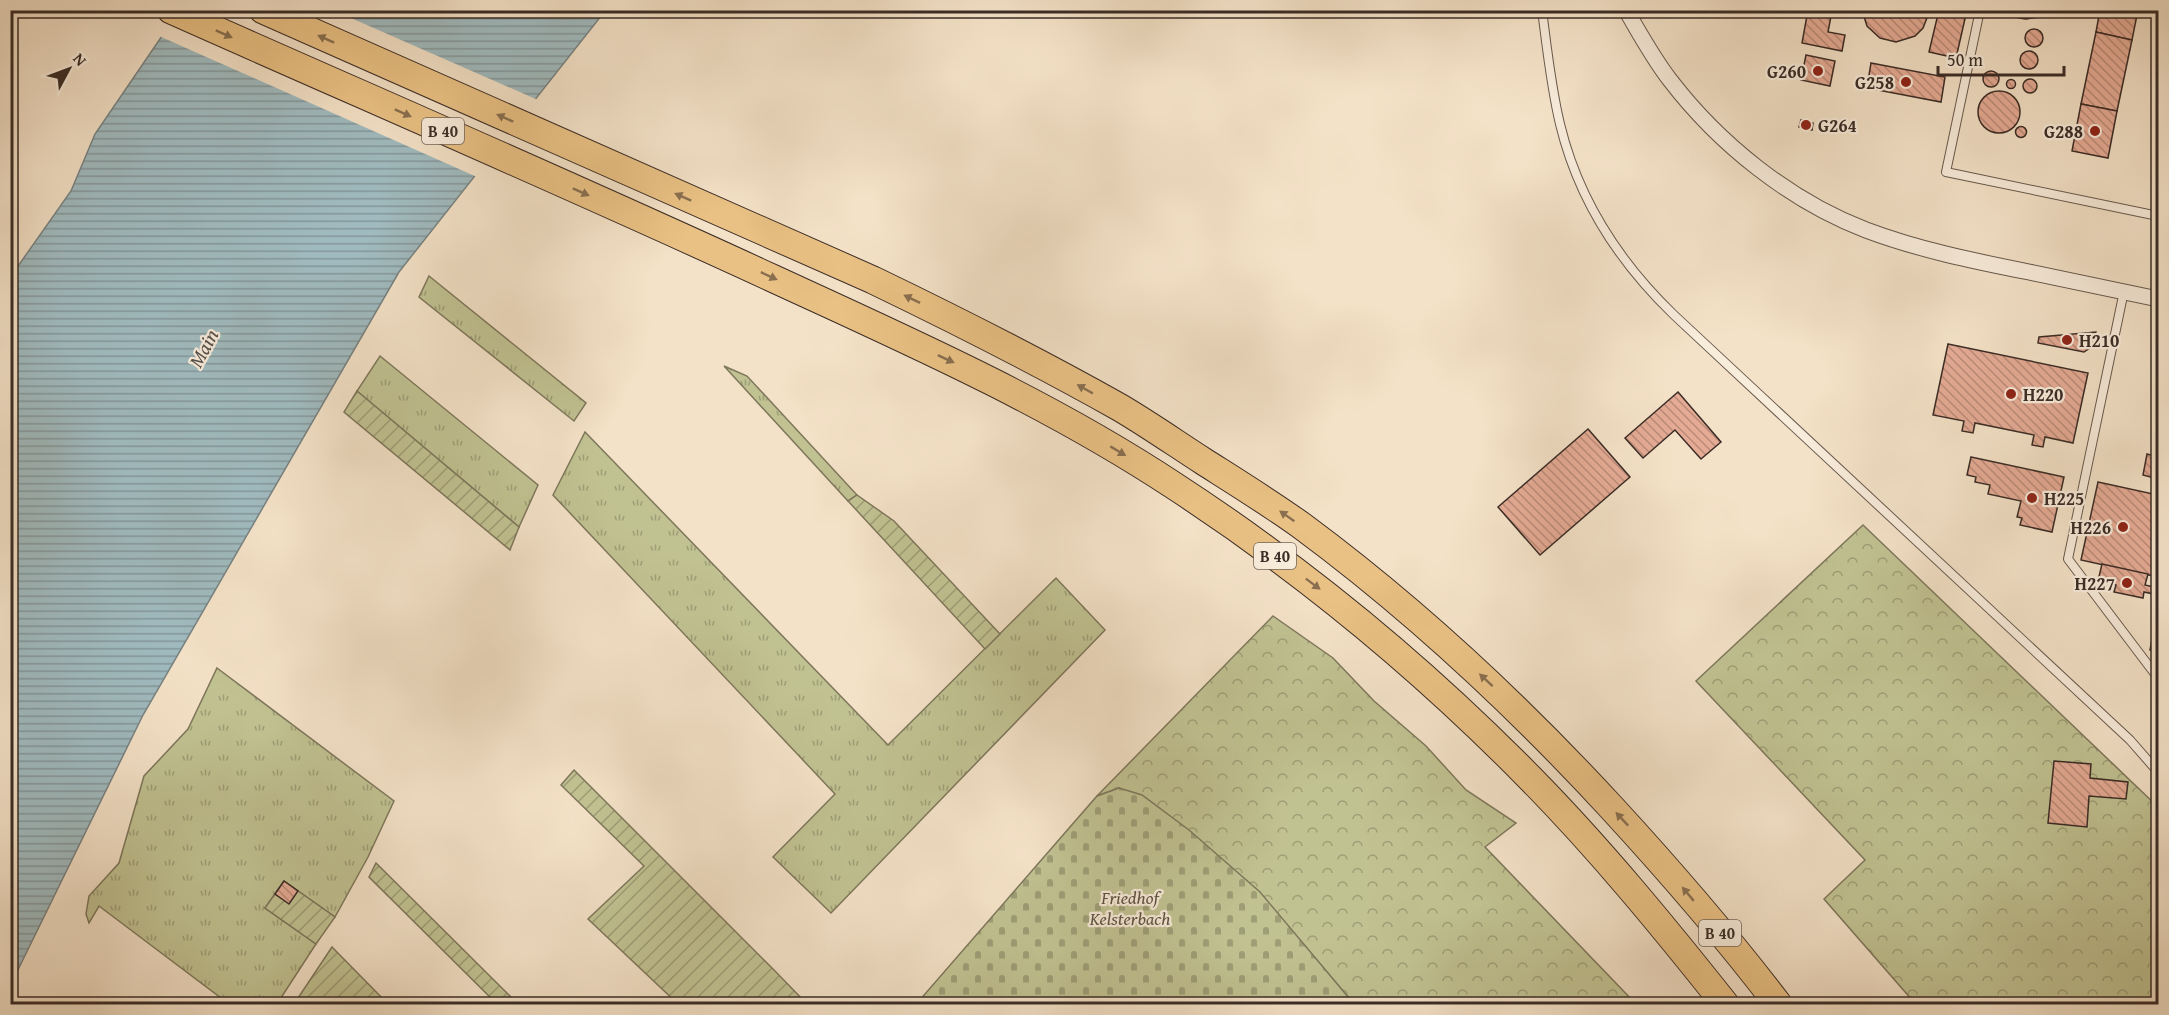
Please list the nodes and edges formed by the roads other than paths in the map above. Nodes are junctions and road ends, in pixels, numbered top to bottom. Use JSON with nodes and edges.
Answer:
{"nodes":[{"id":1,"x":171,"y":10,"type":"edge"},
{"id":2,"x":263,"y":10,"type":"edge"},
{"id":3,"x":1542,"y":10,"type":"edge"},
{"id":4,"x":1626,"y":10,"type":"edge"},
{"id":5,"x":1980,"y":10,"type":"edge"},
{"id":6,"x":2158,"y":216,"type":"edge"},
{"id":7,"x":2124,"y":291,"type":"junction"},
{"id":8,"x":2158,"y":299,"type":"edge"},
{"id":9,"x":2158,"y":678,"type":"edge"},
{"id":10,"x":2158,"y":772,"type":"edge"},
{"id":11,"x":1725,"y":1005,"type":"edge"},
{"id":12,"x":1778,"y":1005,"type":"edge"}],
"edges":[{"from":1,"to":11,"type":"highway","number":"B 40","one_way":true},
{"from":12,"to":2,"type":"highway","number":"B 40","one_way":true},
{"from":3,"to":10,"type":"lane"},
{"from":4,"to":7,"type":"street"},
{"from":5,"to":6,"type":"lane"},
{"from":7,"to":8,"type":"street"},
{"from":7,"to":9,"type":"lane"}]}
